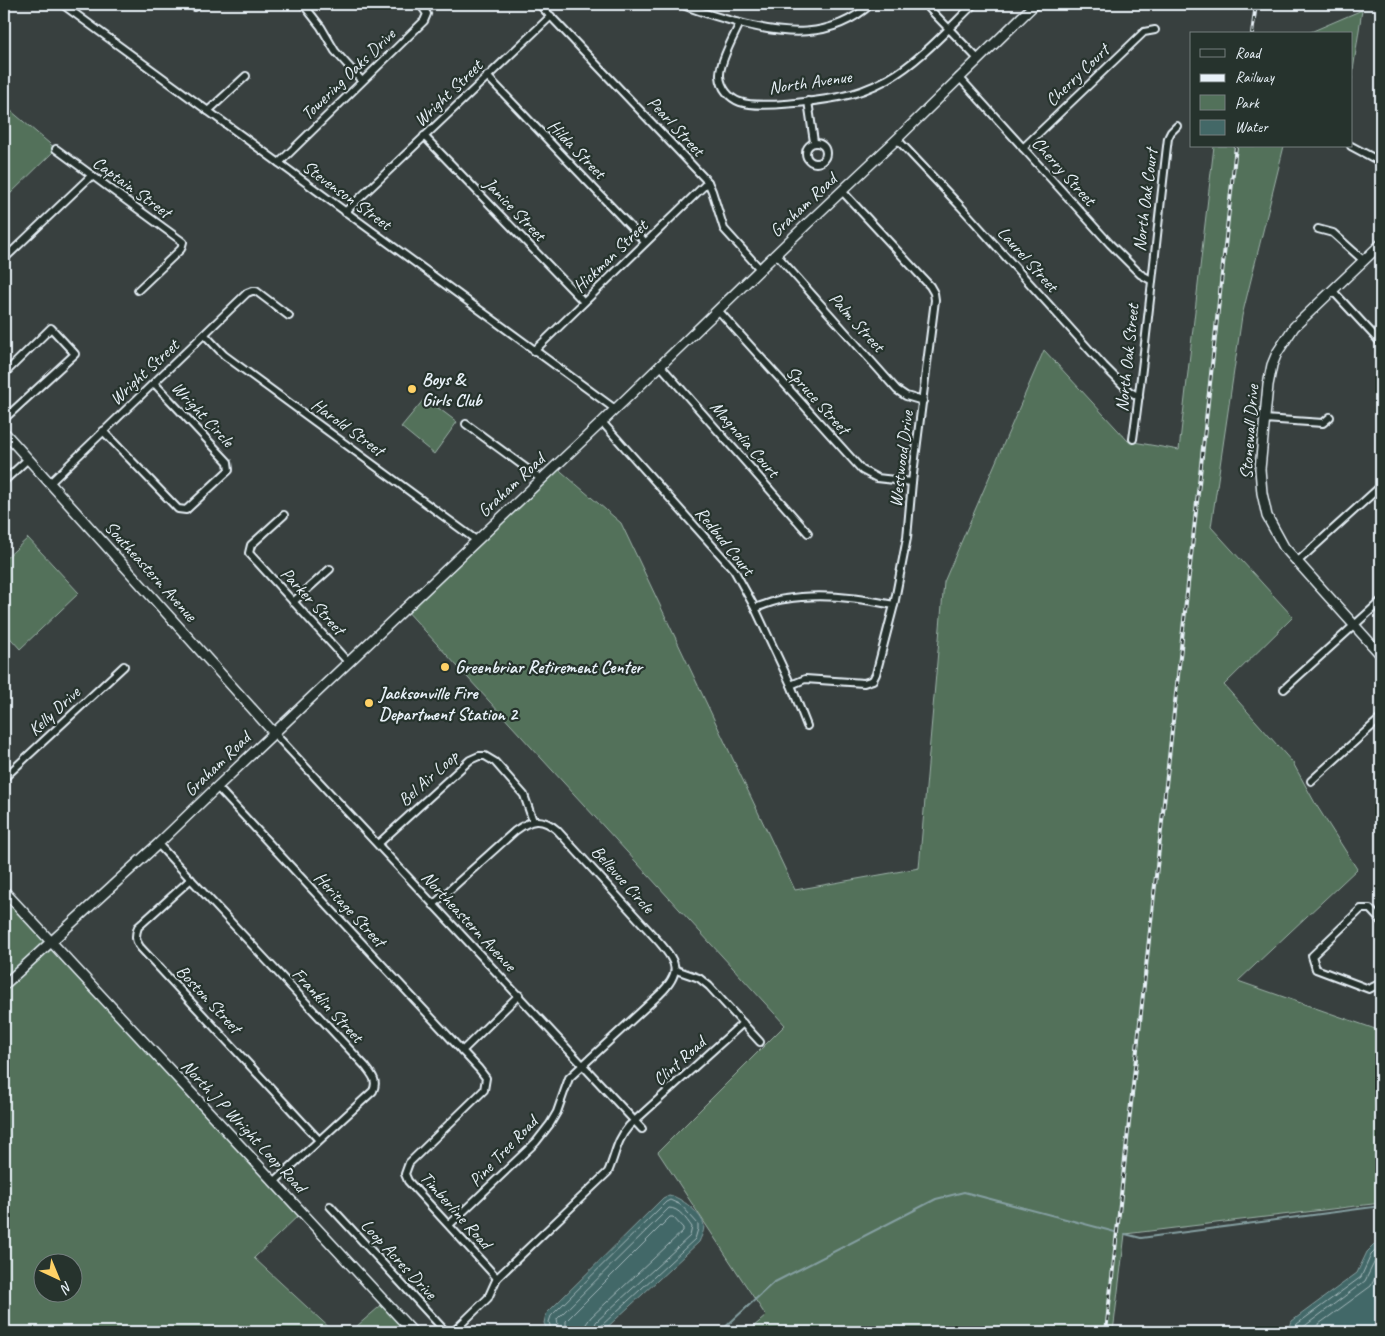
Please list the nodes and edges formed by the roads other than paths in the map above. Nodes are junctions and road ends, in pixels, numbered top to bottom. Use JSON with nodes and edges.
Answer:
{"nodes":[{"id":1,"x":62,"y":4,"type":"edge"},
{"id":2,"x":77,"y":4,"type":"edge"},
{"id":3,"x":303,"y":4,"type":"edge"},
{"id":4,"x":420,"y":4,"type":"edge"},
{"id":5,"x":539,"y":4,"type":"edge"},
{"id":6,"x":682,"y":4,"type":"edge"},
{"id":7,"x":871,"y":4,"type":"edge"},
{"id":8,"x":925,"y":4,"type":"edge"},
{"id":9,"x":974,"y":4,"type":"edge"},
{"id":10,"x":1032,"y":5,"type":"edge"},
{"id":11,"x":72,"y":11,"type":"junction"},
{"id":12,"x":551,"y":16,"type":"junction"},
{"id":13,"x":740,"y":23,"type":"junction"},
{"id":14,"x":948,"y":29,"type":"junction"},
{"id":15,"x":1155,"y":30,"type":"dead end"},
{"id":16,"x":977,"y":58,"type":"junction"},
{"id":17,"x":246,"y":76,"type":"dead end"},
{"id":18,"x":487,"y":76,"type":"junction"},
{"id":19,"x":959,"y":77,"type":"junction"},
{"id":20,"x":362,"y":81,"type":"junction"},
{"id":21,"x":808,"y":101,"type":"junction"},
{"id":22,"x":208,"y":111,"type":"junction"},
{"id":23,"x":1177,"y":126,"type":"dead end"},
{"id":24,"x":424,"y":136,"type":"junction"},
{"id":25,"x":897,"y":139,"type":"junction"},
{"id":26,"x":814,"y":142,"type":"dead end"},
{"id":27,"x":1352,"y":147,"type":"edge"},
{"id":28,"x":1023,"y":148,"type":"junction"},
{"id":29,"x":56,"y":149,"type":"dead end"},
{"id":30,"x":1381,"y":162,"type":"edge"},
{"id":31,"x":279,"y":163,"type":"junction"},
{"id":32,"x":91,"y":176,"type":"junction"},
{"id":33,"x":708,"y":182,"type":"junction"},
{"id":34,"x":842,"y":191,"type":"junction"},
{"id":35,"x":345,"y":212,"type":"junction"},
{"id":36,"x":1318,"y":229,"type":"dead end"},
{"id":37,"x":645,"y":242,"type":"junction"},
{"id":38,"x":1381,"y":244,"type":"edge"},
{"id":39,"x":776,"y":254,"type":"junction"},
{"id":40,"x":4,"y":260,"type":"edge"},
{"id":41,"x":1364,"y":261,"type":"junction"},
{"id":42,"x":760,"y":270,"type":"junction"},
{"id":43,"x":1151,"y":280,"type":"junction"},
{"id":44,"x":138,"y":290,"type":"dead end"},
{"id":45,"x":1332,"y":290,"type":"junction"},
{"id":46,"x":584,"y":302,"type":"junction"},
{"id":47,"x":718,"y":310,"type":"junction"},
{"id":48,"x":290,"y":316,"type":"dead end"},
{"id":49,"x":205,"y":335,"type":"junction"},
{"id":50,"x":1381,"y":343,"type":"edge"},
{"id":51,"x":534,"y":351,"type":"junction"},
{"id":52,"x":660,"y":365,"type":"junction"},
{"id":53,"x":4,"y":374,"type":"edge"},
{"id":54,"x":154,"y":383,"type":"junction"},
{"id":55,"x":1139,"y":398,"type":"junction"},
{"id":56,"x":923,"y":401,"type":"junction"},
{"id":57,"x":615,"y":409,"type":"junction"},
{"id":58,"x":1330,"y":417,"type":"dead end"},
{"id":59,"x":4,"y":419,"type":"edge"},
{"id":60,"x":1264,"y":419,"type":"junction"},
{"id":61,"x":602,"y":422,"type":"junction"},
{"id":62,"x":466,"y":424,"type":"dead end"},
{"id":63,"x":103,"y":431,"type":"junction"},
{"id":64,"x":4,"y":432,"type":"edge"},
{"id":65,"x":1133,"y":439,"type":"dead end"},
{"id":66,"x":28,"y":459,"type":"junction"},
{"id":67,"x":541,"y":479,"type":"junction"},
{"id":68,"x":4,"y":481,"type":"edge"},
{"id":69,"x":912,"y":482,"type":"junction"},
{"id":70,"x":50,"y":483,"type":"junction"},
{"id":71,"x":1381,"y":486,"type":"edge"},
{"id":72,"x":284,"y":515,"type":"dead end"},
{"id":73,"x":808,"y":532,"type":"dead end"},
{"id":74,"x":476,"y":540,"type":"junction"},
{"id":75,"x":1297,"y":562,"type":"junction"},
{"id":76,"x":330,"y":569,"type":"dead end"},
{"id":77,"x":1381,"y":601,"type":"edge"},
{"id":78,"x":293,"y":602,"type":"junction"},
{"id":79,"x":894,"y":605,"type":"junction"},
{"id":80,"x":755,"y":608,"type":"junction"},
{"id":81,"x":1355,"y":625,"type":"junction"},
{"id":82,"x":1381,"y":655,"type":"edge"},
{"id":83,"x":349,"y":663,"type":"junction"},
{"id":84,"x":124,"y":666,"type":"dead end"},
{"id":85,"x":790,"y":684,"type":"junction"},
{"id":86,"x":1284,"y":689,"type":"dead end"},
{"id":87,"x":1381,"y":718,"type":"edge"},
{"id":88,"x":807,"y":726,"type":"dead end"},
{"id":89,"x":274,"y":733,"type":"junction"},
{"id":90,"x":4,"y":778,"type":"edge"},
{"id":91,"x":1311,"y":781,"type":"dead end"},
{"id":92,"x":217,"y":787,"type":"junction"},
{"id":93,"x":533,"y":821,"type":"junction"},
{"id":94,"x":158,"y":844,"type":"junction"},
{"id":95,"x":378,"y":844,"type":"junction"},
{"id":96,"x":191,"y":879,"type":"junction"},
{"id":97,"x":4,"y":891,"type":"edge"},
{"id":98,"x":434,"y":905,"type":"junction"},
{"id":99,"x":1381,"y":921,"type":"edge"},
{"id":100,"x":51,"y":942,"type":"junction"},
{"id":101,"x":676,"y":970,"type":"junction"},
{"id":102,"x":1381,"y":983,"type":"edge"},
{"id":103,"x":4,"y":985,"type":"edge"},
{"id":104,"x":519,"y":996,"type":"junction"},
{"id":105,"x":743,"y":1023,"type":"junction"},
{"id":106,"x":760,"y":1042,"type":"dead end"},
{"id":107,"x":462,"y":1051,"type":"junction"},
{"id":108,"x":582,"y":1065,"type":"junction"},
{"id":109,"x":635,"y":1120,"type":"junction"},
{"id":110,"x":642,"y":1129,"type":"dead end"},
{"id":111,"x":319,"y":1140,"type":"junction"},
{"id":112,"x":274,"y":1182,"type":"junction"},
{"id":113,"x":330,"y":1206,"type":"dead end"},
{"id":114,"x":449,"y":1225,"type":"junction"},
{"id":115,"x":497,"y":1278,"type":"junction"},
{"id":116,"x":413,"y":1332,"type":"edge"},
{"id":117,"x":446,"y":1332,"type":"edge"},
{"id":118,"x":453,"y":1332,"type":"edge"}],
"edges":[{"from":1,"to":11,"type":"street","name":"Stevenson Street"},
{"from":2,"to":11,"type":"street"},
{"from":3,"to":20,"type":"street"},
{"from":4,"to":20,"type":"street","name":"Towering Oaks Drive"},
{"from":5,"to":12,"type":"street","name":"Pearl Street"},
{"from":6,"to":13,"type":"street"},
{"from":7,"to":13,"type":"street"},
{"from":8,"to":14,"type":"street"},
{"from":9,"to":14,"type":"street","name":"North Avenue"},
{"from":10,"to":16,"type":"main road","name":"Graham Road"},
{"from":11,"to":22,"type":"street","name":"Stevenson Street"},
{"from":12,"to":18,"type":"street","name":"Wright Street"},
{"from":12,"to":33,"type":"street","name":"Pearl Street"},
{"from":13,"to":21,"type":"street","name":"North Avenue"},
{"from":14,"to":16,"type":"street"},
{"from":14,"to":21,"type":"street","name":"North Avenue"},
{"from":15,"to":28,"type":"street","name":"Cherry Court"},
{"from":16,"to":19,"type":"main road","name":"Graham Road"},
{"from":17,"to":22,"type":"street"},
{"from":18,"to":24,"type":"street","name":"Wright Street"},
{"from":18,"to":37,"type":"street","name":"Hilda Street"},
{"from":19,"to":25,"type":"main road","name":"Graham Road"},
{"from":19,"to":28,"type":"street","name":"Cherry Street"},
{"from":20,"to":31,"type":"street","name":"Towering Oaks Drive"},
{"from":21,"to":26,"type":"street"},
{"from":22,"to":31,"type":"street","name":"Stevenson Street"},
{"from":23,"to":43,"type":"street","name":"North Oak Court"},
{"from":24,"to":35,"type":"street","name":"Wright Street"},
{"from":24,"to":46,"type":"street","name":"Janice Street"},
{"from":25,"to":34,"type":"main road","name":"Graham Road"},
{"from":25,"to":55,"type":"street","name":"Laurel Street"},
{"from":27,"to":30,"type":"street"},
{"from":28,"to":43,"type":"street","name":"Cherry Street"},
{"from":29,"to":32,"type":"street","name":"Captain Street"},
{"from":31,"to":35,"type":"street","name":"Stevenson Street"},
{"from":32,"to":40,"type":"street"},
{"from":32,"to":44,"type":"street","name":"Captain Street"},
{"from":33,"to":37,"type":"street","name":"Hickman Street"},
{"from":33,"to":42,"type":"street","name":"Pearl Street"},
{"from":34,"to":39,"type":"main road","name":"Graham Road"},
{"from":34,"to":56,"type":"street","name":"Westwood Drive"},
{"from":35,"to":51,"type":"street","name":"Stevenson Street"},
{"from":36,"to":41,"type":"street"},
{"from":37,"to":46,"type":"street","name":"Hickman Street"},
{"from":38,"to":41,"type":"main road","name":"Stonewall Drive"},
{"from":39,"to":42,"type":"main road","name":"Graham Road"},
{"from":39,"to":56,"type":"street","name":"Palm Street"},
{"from":41,"to":45,"type":"main road","name":"Stonewall Drive"},
{"from":42,"to":47,"type":"main road","name":"Graham Road"},
{"from":43,"to":55,"type":"street","name":"North Oak Street"},
{"from":45,"to":50,"type":"street"},
{"from":45,"to":60,"type":"main road","name":"Stonewall Drive"},
{"from":46,"to":51,"type":"street","name":"Hickman Street"},
{"from":47,"to":52,"type":"main road","name":"Graham Road"},
{"from":47,"to":69,"type":"street","name":"Spruce Street"},
{"from":48,"to":49,"type":"street","name":"Wright Street"},
{"from":49,"to":54,"type":"street","name":"Wright Street"},
{"from":49,"to":74,"type":"street","name":"Harold Street"},
{"from":51,"to":57,"type":"street","name":"Stevenson Street"},
{"from":52,"to":57,"type":"main road","name":"Graham Road"},
{"from":52,"to":73,"type":"street","name":"Magnolia Court"},
{"from":53,"to":59,"type":"street"},
{"from":54,"to":63,"type":"street","name":"Wright Street"},
{"from":54,"to":63,"type":"street","name":"Wright Circle"},
{"from":55,"to":65,"type":"street","name":"North Oak Street"},
{"from":56,"to":69,"type":"street","name":"Westwood Drive"},
{"from":57,"to":61,"type":"main road","name":"Graham Road"},
{"from":58,"to":60,"type":"street"},
{"from":60,"to":75,"type":"main road","name":"Stonewall Drive"},
{"from":61,"to":67,"type":"main road","name":"Graham Road"},
{"from":61,"to":80,"type":"street","name":"Redbud Court"},
{"from":62,"to":67,"type":"street"},
{"from":63,"to":70,"type":"street","name":"Wright Street"},
{"from":64,"to":66,"type":"main road","name":"Southeastern Avenue"},
{"from":66,"to":68,"type":"street"},
{"from":66,"to":70,"type":"main road","name":"Southeastern Avenue"},
{"from":67,"to":74,"type":"main road","name":"Graham Road"},
{"from":69,"to":79,"type":"street","name":"Westwood Drive"},
{"from":70,"to":89,"type":"main road","name":"Southeastern Avenue"},
{"from":71,"to":75,"type":"street"},
{"from":72,"to":78,"type":"street","name":"Parker Street"},
{"from":74,"to":83,"type":"main road","name":"Graham Road"},
{"from":75,"to":81,"type":"main road","name":"Stonewall Drive"},
{"from":76,"to":78,"type":"street"},
{"from":77,"to":81,"type":"street"},
{"from":78,"to":83,"type":"street","name":"Parker Street"},
{"from":79,"to":80,"type":"street"},
{"from":79,"to":85,"type":"street","name":"Westwood Drive"},
{"from":80,"to":85,"type":"street","name":"Redbud Court"},
{"from":81,"to":82,"type":"main road","name":"Stonewall Drive"},
{"from":81,"to":86,"type":"street"},
{"from":83,"to":89,"type":"main road","name":"Graham Road"},
{"from":84,"to":90,"type":"street","name":"Kelly Drive"},
{"from":85,"to":88,"type":"street","name":"Redbud Court"},
{"from":87,"to":91,"type":"street"},
{"from":89,"to":92,"type":"main road","name":"Graham Road"},
{"from":89,"to":95,"type":"street","name":"Northeastern Avenue"},
{"from":92,"to":94,"type":"main road","name":"Graham Road"},
{"from":92,"to":107,"type":"street","name":"Heritage Street"},
{"from":93,"to":95,"type":"street","name":"Bel Air Loop"},
{"from":93,"to":98,"type":"street"},
{"from":93,"to":101,"type":"street","name":"Bellevue Circle"},
{"from":94,"to":96,"type":"street","name":"Franklin Street"},
{"from":94,"to":100,"type":"main road","name":"Graham Road"},
{"from":95,"to":98,"type":"street","name":"Northeastern Avenue"},
{"from":96,"to":111,"type":"street","name":"Boston Street"},
{"from":96,"to":111,"type":"street","name":"Franklin Street"},
{"from":97,"to":100,"type":"main road","name":"North J P Wright Loop Road"},
{"from":98,"to":104,"type":"street","name":"Northeastern Avenue"},
{"from":99,"to":102,"type":"street"},
{"from":100,"to":103,"type":"main road","name":"Graham Road"},
{"from":100,"to":112,"type":"main road","name":"North J P Wright Loop Road"},
{"from":101,"to":105,"type":"street"},
{"from":101,"to":108,"type":"street"},
{"from":104,"to":107,"type":"street"},
{"from":104,"to":108,"type":"street","name":"Northeastern Avenue"},
{"from":105,"to":106,"type":"street"},
{"from":105,"to":109,"type":"street","name":"Clint Road"},
{"from":107,"to":114,"type":"street","name":"Timberline Road"},
{"from":108,"to":109,"type":"street","name":"Northeastern Avenue"},
{"from":108,"to":114,"type":"street","name":"Pine Tree Road"},
{"from":109,"to":110,"type":"street","name":"Northeastern Avenue"},
{"from":109,"to":115,"type":"street","name":"Clint Road"},
{"from":111,"to":112,"type":"street","name":"Franklin Street"},
{"from":112,"to":116,"type":"main road","name":"North J P Wright Loop Road"},
{"from":113,"to":117,"type":"street","name":"Loop Acres Drive"},
{"from":114,"to":115,"type":"street","name":"Timberline Road"},
{"from":115,"to":118,"type":"street","name":"Clint Road"}]}
